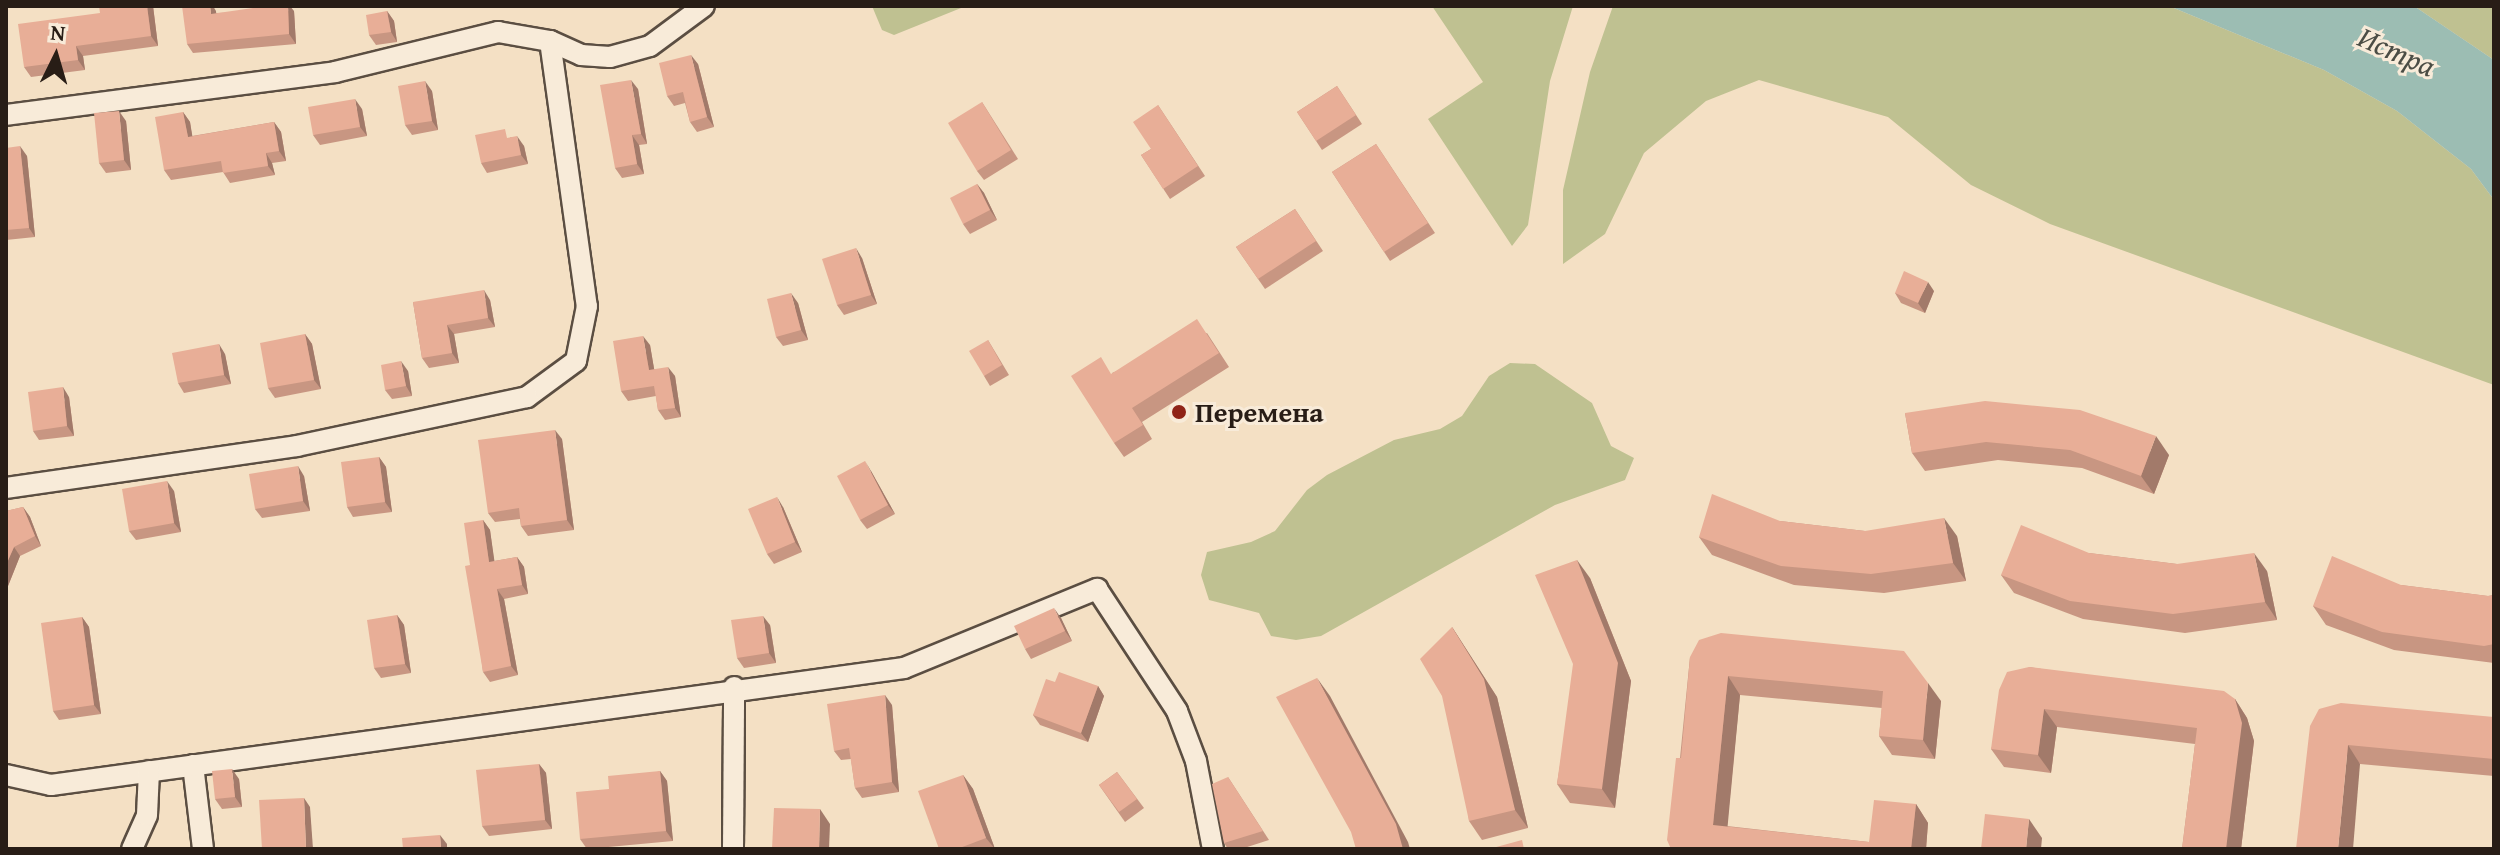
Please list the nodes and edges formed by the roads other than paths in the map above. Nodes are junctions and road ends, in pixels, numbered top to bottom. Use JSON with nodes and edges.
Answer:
{"nodes":[{"id":1,"x":704,"y":6,"type":"edge"},
{"id":2,"x":550,"y":41,"type":"junction"},
{"id":3,"x":6,"y":115,"type":"edge"},
{"id":4,"x":6,"y":488,"type":"edge"},
{"id":5,"x":734,"y":687,"type":"junction"},
{"id":6,"x":193,"y":765,"type":"junction"},
{"id":7,"x":149,"y":771,"type":"junction"},
{"id":8,"x":6,"y":775,"type":"edge"},
{"id":9,"x":132,"y":849,"type":"edge"},
{"id":10,"x":203,"y":849,"type":"edge"},
{"id":11,"x":733,"y":849,"type":"edge"},
{"id":12,"x":1213,"y":849,"type":"edge"}],
"edges":[{"from":1,"to":2,"type":"street"},
{"from":2,"to":3,"type":"street"},
{"from":2,"to":4,"type":"street"},
{"from":5,"to":6,"type":"street"},
{"from":5,"to":11,"type":"street"},
{"from":5,"to":12,"type":"street"},
{"from":6,"to":7,"type":"street"},
{"from":6,"to":10,"type":"street"},
{"from":7,"to":8,"type":"street"},
{"from":7,"to":9,"type":"street"}]}
